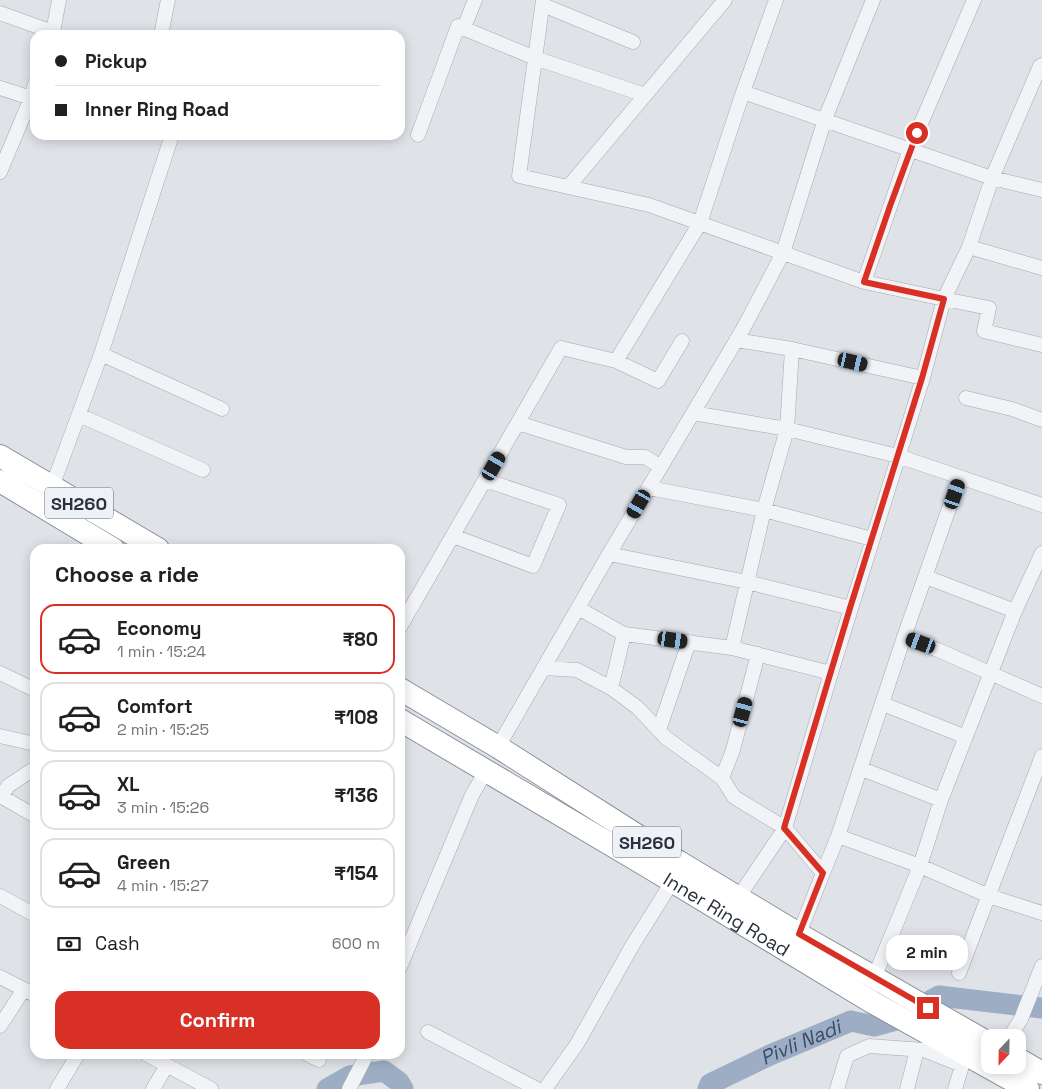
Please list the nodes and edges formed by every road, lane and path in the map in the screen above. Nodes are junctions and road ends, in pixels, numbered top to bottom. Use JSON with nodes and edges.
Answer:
{"nodes":[{"id":1,"x":59,"y":0,"type":"edge"},
{"id":2,"x":168,"y":0,"type":"edge"},
{"id":3,"x":475,"y":0,"type":"edge"},
{"id":4,"x":725,"y":0,"type":"edge"},
{"id":5,"x":776,"y":0,"type":"edge"},
{"id":6,"x":873,"y":0,"type":"edge"},
{"id":7,"x":974,"y":0,"type":"edge"},
{"id":8,"x":543,"y":2,"type":"edge"},
{"id":9,"x":0,"y":13,"type":"edge"},
{"id":10,"x":467,"y":20,"type":"dead end"},
{"id":11,"x":43,"y":30,"type":"edge"},
{"id":12,"x":54,"y":30,"type":"edge"},
{"id":13,"x":162,"y":30,"type":"edge"},
{"id":14,"x":633,"y":42,"type":"dead end"},
{"id":15,"x":535,"y":58,"type":"junction"},
{"id":16,"x":1042,"y":65,"type":"edge"},
{"id":17,"x":0,"y":88,"type":"edge"},
{"id":18,"x":743,"y":92,"type":"junction"},
{"id":19,"x":645,"y":96,"type":"junction"},
{"id":20,"x":30,"y":98,"type":"joint"},
{"id":21,"x":825,"y":120,"type":"junction"},
{"id":22,"x":418,"y":135,"type":"dead end"},
{"id":23,"x":170,"y":140,"type":"edge"},
{"id":24,"x":910,"y":149,"type":"junction"},
{"id":25,"x":0,"y":172,"type":"edge"},
{"id":26,"x":992,"y":178,"type":"junction"},
{"id":27,"x":569,"y":186,"type":"junction"},
{"id":28,"x":1042,"y":190,"type":"edge"},
{"id":29,"x":700,"y":223,"type":"junction"},
{"id":30,"x":969,"y":247,"type":"junction"},
{"id":31,"x":783,"y":253,"type":"junction"},
{"id":32,"x":1042,"y":268,"type":"edge"},
{"id":33,"x":864,"y":282,"type":"junction"},
{"id":34,"x":944,"y":299,"type":"junction"},
{"id":35,"x":736,"y":340,"type":"junction"},
{"id":36,"x":682,"y":341,"type":"dead end"},
{"id":37,"x":1042,"y":344,"type":"edge"},
{"id":38,"x":792,"y":349,"type":"junction"},
{"id":39,"x":102,"y":354,"type":"junction"},
{"id":40,"x":616,"y":361,"type":"junction"},
{"id":41,"x":922,"y":378,"type":"junction"},
{"id":42,"x":966,"y":398,"type":"dead end"},
{"id":43,"x":222,"y":409,"type":"dead end"},
{"id":44,"x":693,"y":413,"type":"junction"},
{"id":45,"x":79,"y":415,"type":"junction"},
{"id":46,"x":1042,"y":420,"type":"edge"},
{"id":47,"x":518,"y":423,"type":"junction"},
{"id":48,"x":787,"y":429,"type":"junction"},
{"id":49,"x":0,"y":456,"type":"edge"},
{"id":50,"x":898,"y":456,"type":"junction"},
{"id":51,"x":661,"y":467,"type":"junction"},
{"id":52,"x":203,"y":470,"type":"dead end"},
{"id":53,"x":960,"y":477,"type":"junction"},
{"id":54,"x":485,"y":480,"type":"junction"},
{"id":55,"x":0,"y":481,"type":"edge"},
{"id":56,"x":52,"y":488,"type":"junction"},
{"id":57,"x":649,"y":488,"type":"junction"},
{"id":58,"x":1042,"y":505,"type":"edge"},
{"id":59,"x":764,"y":510,"type":"junction"},
{"id":60,"x":453,"y":536,"type":"junction"},
{"id":61,"x":872,"y":539,"type":"junction"},
{"id":62,"x":105,"y":544,"type":"edge"},
{"id":63,"x":149,"y":544,"type":"edge"},
{"id":64,"x":609,"y":554,"type":"junction"},
{"id":65,"x":1042,"y":554,"type":"edge"},
{"id":66,"x":926,"y":578,"type":"junction"},
{"id":67,"x":746,"y":582,"type":"junction"},
{"id":68,"x":578,"y":608,"type":"junction"},
{"id":69,"x":850,"y":608,"type":"junction"},
{"id":70,"x":1015,"y":611,"type":"junction"},
{"id":71,"x":405,"y":618,"type":"edge"},
{"id":72,"x":624,"y":634,"type":"junction"},
{"id":73,"x":904,"y":637,"type":"junction"},
{"id":74,"x":689,"y":642,"type":"junction"},
{"id":75,"x":732,"y":648,"type":"junction"},
{"id":76,"x":758,"y":654,"type":"junction"},
{"id":77,"x":543,"y":668,"type":"junction"},
{"id":78,"x":831,"y":673,"type":"junction"},
{"id":79,"x":991,"y":674,"type":"junction"},
{"id":80,"x":2,"y":679,"type":"edge"},
{"id":81,"x":30,"y":688,"type":"edge"},
{"id":82,"x":612,"y":688,"type":"junction"},
{"id":83,"x":405,"y":692,"type":"edge"},
{"id":84,"x":1042,"y":696,"type":"edge"},
{"id":85,"x":883,"y":704,"type":"junction"},
{"id":86,"x":405,"y":723,"type":"edge"},
{"id":87,"x":659,"y":730,"type":"junction"},
{"id":88,"x":0,"y":736,"type":"edge"},
{"id":89,"x":966,"y":737,"type":"junction"},
{"id":90,"x":30,"y":743,"type":"edge"},
{"id":91,"x":498,"y":746,"type":"junction"},
{"id":92,"x":1042,"y":756,"type":"edge"},
{"id":93,"x":862,"y":769,"type":"junction"},
{"id":94,"x":30,"y":771,"type":"edge"},
{"id":95,"x":486,"y":771,"type":"junction"},
{"id":96,"x":722,"y":778,"type":"junction"},
{"id":97,"x":941,"y":800,"type":"junction"},
{"id":98,"x":30,"y":813,"type":"edge"},
{"id":99,"x":784,"y":828,"type":"junction"},
{"id":100,"x":838,"y":836,"type":"junction"},
{"id":101,"x":920,"y":866,"type":"junction"},
{"id":102,"x":823,"y":873,"type":"junction"},
{"id":103,"x":672,"y":882,"type":"junction"},
{"id":104,"x":0,"y":896,"type":"edge"},
{"id":105,"x":989,"y":896,"type":"junction"},
{"id":106,"x":738,"y":898,"type":"junction"},
{"id":107,"x":30,"y":912,"type":"edge"},
{"id":108,"x":1042,"y":914,"type":"edge"},
{"id":109,"x":799,"y":934,"type":"junction"},
{"id":110,"x":405,"y":955,"type":"edge"},
{"id":111,"x":1042,"y":966,"type":"edge"},
{"id":112,"x":959,"y":973,"type":"dead end"},
{"id":113,"x":0,"y":977,"type":"edge"},
{"id":114,"x":874,"y":978,"type":"junction"},
{"id":115,"x":29,"y":992,"type":"edge"},
{"id":116,"x":0,"y":1026,"type":"edge"},
{"id":117,"x":1015,"y":1029,"type":"edge"},
{"id":118,"x":428,"y":1032,"type":"dead end"},
{"id":119,"x":981,"y":1039,"type":"edge"},
{"id":120,"x":921,"y":1041,"type":"junction"},
{"id":121,"x":75,"y":1059,"type":"edge"},
{"id":122,"x":156,"y":1059,"type":"edge"},
{"id":123,"x":365,"y":1059,"type":"edge"},
{"id":124,"x":964,"y":1060,"type":"junction"},
{"id":125,"x":981,"y":1064,"type":"edge"},
{"id":126,"x":1026,"y":1064,"type":"edge"},
{"id":127,"x":167,"y":1065,"type":"junction"},
{"id":128,"x":1042,"y":1073,"type":"edge"},
{"id":129,"x":1003,"y":1074,"type":"edge"},
{"id":130,"x":349,"y":1088,"type":"edge"},
{"id":131,"x":57,"y":1089,"type":"edge"},
{"id":132,"x":153,"y":1089,"type":"edge"},
{"id":133,"x":211,"y":1089,"type":"edge"},
{"id":134,"x":537,"y":1089,"type":"edge"},
{"id":135,"x":546,"y":1089,"type":"edge"},
{"id":136,"x":837,"y":1089,"type":"edge"},
{"id":137,"x":907,"y":1089,"type":"edge"},
{"id":138,"x":955,"y":1089,"type":"edge"},
{"id":139,"x":1028,"y":1089,"type":"edge"}],
"edges":[{"from":1,"to":12,"type":"street"},
{"from":2,"to":13,"type":"street"},
{"from":3,"to":10,"type":"street"},
{"from":4,"to":19,"type":"street"},
{"from":5,"to":18,"type":"street"},
{"from":6,"to":21,"type":"street"},
{"from":7,"to":24,"type":"street"},
{"from":8,"to":14,"type":"street"},
{"from":8,"to":15,"type":"street"},
{"from":9,"to":11,"type":"street"},
{"from":15,"to":19,"type":"street"},
{"from":15,"to":22,"type":"street"},
{"from":15,"to":27,"type":"street"},
{"from":16,"to":26,"type":"street"},
{"from":17,"to":20,"type":"street"},
{"from":18,"to":21,"type":"street"},
{"from":18,"to":29,"type":"street"},
{"from":19,"to":27,"type":"street"},
{"from":20,"to":25,"type":"street"},
{"from":21,"to":24,"type":"street"},
{"from":21,"to":31,"type":"street"},
{"from":23,"to":39,"type":"street"},
{"from":24,"to":26,"type":"street"},
{"from":24,"to":33,"type":"street"},
{"from":26,"to":28,"type":"street"},
{"from":26,"to":30,"type":"street"},
{"from":27,"to":29,"type":"street"},
{"from":29,"to":31,"type":"street"},
{"from":29,"to":40,"type":"street"},
{"from":30,"to":32,"type":"street"},
{"from":30,"to":34,"type":"street"},
{"from":31,"to":33,"type":"street"},
{"from":31,"to":35,"type":"street"},
{"from":33,"to":34,"type":"street"},
{"from":34,"to":37,"type":"street"},
{"from":34,"to":41,"type":"street"},
{"from":35,"to":38,"type":"street"},
{"from":35,"to":44,"type":"street"},
{"from":36,"to":40,"type":"street"},
{"from":38,"to":41,"type":"street"},
{"from":38,"to":48,"type":"street"},
{"from":39,"to":43,"type":"street"},
{"from":39,"to":45,"type":"street"},
{"from":40,"to":47,"type":"street"},
{"from":41,"to":50,"type":"street"},
{"from":42,"to":46,"type":"street"},
{"from":44,"to":48,"type":"street"},
{"from":44,"to":51,"type":"street"},
{"from":45,"to":52,"type":"street"},
{"from":45,"to":56,"type":"street"},
{"from":47,"to":51,"type":"street"},
{"from":47,"to":54,"type":"street"},
{"from":48,"to":50,"type":"street"},
{"from":48,"to":59,"type":"street"},
{"from":49,"to":56,"type":"highway","number":"SH260"},
{"from":50,"to":53,"type":"street"},
{"from":50,"to":61,"type":"street"},
{"from":51,"to":57,"type":"street"},
{"from":53,"to":58,"type":"street"},
{"from":53,"to":66,"type":"street"},
{"from":54,"to":60,"type":"street"},
{"from":54,"to":60,"type":"street"},
{"from":55,"to":62,"type":"highway","number":"SH260"},
{"from":56,"to":63,"type":"highway","number":"SH260"},
{"from":57,"to":59,"type":"street"},
{"from":57,"to":64,"type":"street"},
{"from":59,"to":61,"type":"street"},
{"from":59,"to":67,"type":"street"},
{"from":60,"to":71,"type":"street"},
{"from":61,"to":69,"type":"street"},
{"from":64,"to":67,"type":"street"},
{"from":64,"to":68,"type":"street"},
{"from":65,"to":70,"type":"street"},
{"from":66,"to":70,"type":"street"},
{"from":66,"to":73,"type":"street"},
{"from":67,"to":69,"type":"street"},
{"from":67,"to":75,"type":"street"},
{"from":68,"to":72,"type":"street"},
{"from":68,"to":77,"type":"street"},
{"from":69,"to":78,"type":"street"},
{"from":70,"to":79,"type":"street"},
{"from":72,"to":74,"type":"street"},
{"from":72,"to":82,"type":"street"},
{"from":73,"to":79,"type":"street"},
{"from":73,"to":85,"type":"street"},
{"from":74,"to":75,"type":"street"},
{"from":74,"to":87,"type":"street"},
{"from":75,"to":76,"type":"street"},
{"from":76,"to":78,"type":"street"},
{"from":76,"to":96,"type":"street"},
{"from":77,"to":82,"type":"street"},
{"from":77,"to":91,"type":"street"},
{"from":78,"to":99,"type":"street"},
{"from":79,"to":84,"type":"street"},
{"from":79,"to":89,"type":"street"},
{"from":80,"to":81,"type":"street"},
{"from":82,"to":87,"type":"street"},
{"from":83,"to":91,"type":"highway","name":"Inner Ring Road","number":"SH260"},
{"from":85,"to":89,"type":"street"},
{"from":85,"to":93,"type":"street"},
{"from":86,"to":95,"type":"highway","name":"Inner Ring Road","number":"SH260"},
{"from":87,"to":96,"type":"street"},
{"from":88,"to":90,"type":"street"},
{"from":89,"to":97,"type":"street"},
{"from":91,"to":106,"type":"highway","name":"Inner Ring Road","number":"SH260"},
{"from":92,"to":105,"type":"street"},
{"from":93,"to":97,"type":"street"},
{"from":93,"to":100,"type":"street"},
{"from":94,"to":98,"type":"street"},
{"from":95,"to":103,"type":"highway","name":"Inner Ring Road","number":"SH260"},
{"from":95,"to":110,"type":"street"},
{"from":96,"to":99,"type":"street"},
{"from":97,"to":101,"type":"street"},
{"from":99,"to":102,"type":"street"},
{"from":99,"to":106,"type":"street"},
{"from":100,"to":101,"type":"street"},
{"from":100,"to":102,"type":"street"},
{"from":101,"to":105,"type":"street"},
{"from":101,"to":114,"type":"street"},
{"from":102,"to":109,"type":"street"},
{"from":103,"to":120,"type":"highway","name":"Inner Ring Road","number":"SH260"},
{"from":103,"to":135,"type":"street"},
{"from":104,"to":107,"type":"street"},
{"from":105,"to":108,"type":"street"},
{"from":105,"to":112,"type":"street"},
{"from":106,"to":109,"type":"highway","name":"Inner Ring Road","number":"SH260"},
{"from":109,"to":114,"type":"highway","name":"Inner Ring Road","number":"SH260"},
{"from":111,"to":117,"type":"street"},
{"from":113,"to":115,"type":"street"},
{"from":114,"to":119,"type":"highway","name":"Inner Ring Road","number":"SH260"},
{"from":115,"to":116,"type":"street"},
{"from":118,"to":134,"type":"street"},
{"from":120,"to":124,"type":"highway","name":"Inner Ring Road","number":"SH260"},
{"from":120,"to":136,"type":"street"},
{"from":120,"to":137,"type":"street"},
{"from":121,"to":131,"type":"street"},
{"from":122,"to":127,"type":"street"},
{"from":123,"to":130,"type":"street"},
{"from":124,"to":125,"type":"highway","name":"Inner Ring Road","number":"SH260"},
{"from":124,"to":138,"type":"street"},
{"from":126,"to":128,"type":"highway"},
{"from":127,"to":132,"type":"street"},
{"from":127,"to":133,"type":"street"},
{"from":129,"to":139,"type":"highway","name":"Inner Ring Road","number":"SH260"}]}
